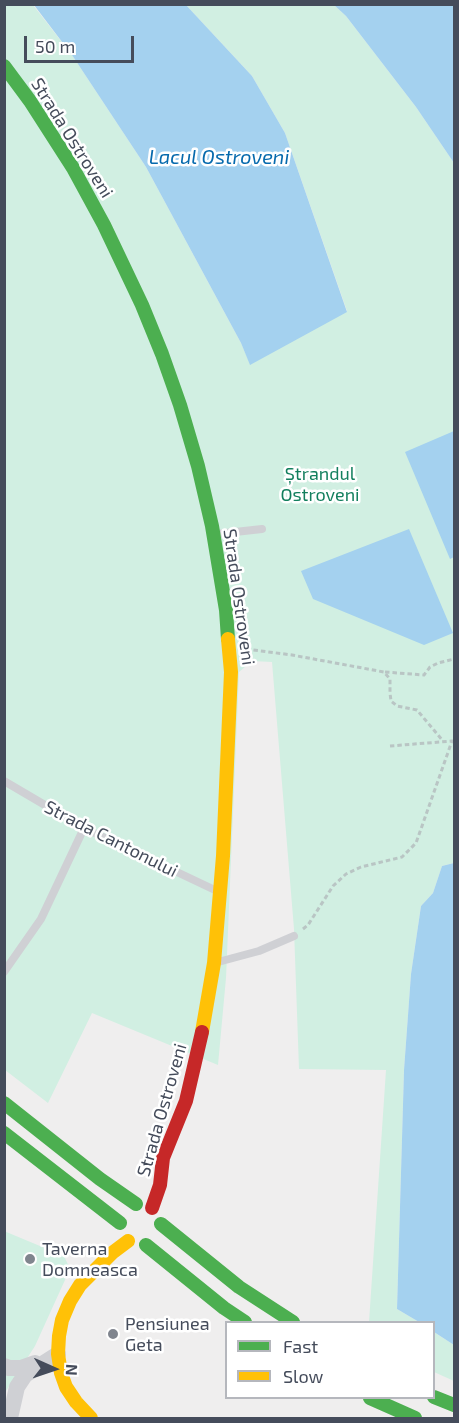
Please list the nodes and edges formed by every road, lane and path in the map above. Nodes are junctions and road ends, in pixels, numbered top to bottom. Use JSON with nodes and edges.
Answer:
{"nodes":[{"id":1,"x":4,"y":66,"type":"edge"},
{"id":2,"x":261,"y":529,"type":"dead end"},
{"id":3,"x":213,"y":534,"type":"junction"},
{"id":4,"x":230,"y":647,"type":"junction"},
{"id":5,"x":454,"y":659,"type":"edge"},
{"id":6,"x":383,"y":672,"type":"junction"},
{"id":7,"x":454,"y":736,"type":"edge"},
{"id":8,"x":443,"y":741,"type":"junction"},
{"id":9,"x":453,"y":741,"type":"edge"},
{"id":10,"x":390,"y":746,"type":"dead end"},
{"id":11,"x":4,"y":782,"type":"edge"},
{"id":12,"x":84,"y":828,"type":"junction"},
{"id":13,"x":220,"y":892,"type":"junction"},
{"id":14,"x":294,"y":936,"type":"joint"},
{"id":15,"x":214,"y":963,"type":"junction"},
{"id":16,"x":4,"y":972,"type":"edge"},
{"id":17,"x":4,"y":1103,"type":"edge"},
{"id":18,"x":4,"y":1133,"type":"edge"},
{"id":19,"x":163,"y":1158,"type":"junction"},
{"id":20,"x":137,"y":1204,"type":"junction"},
{"id":21,"x":152,"y":1208,"type":"junction"},
{"id":22,"x":161,"y":1224,"type":"junction"},
{"id":23,"x":115,"y":1229,"type":"junction"},
{"id":24,"x":128,"y":1241,"type":"junction"},
{"id":25,"x":146,"y":1245,"type":"junction"},
{"id":26,"x":80,"y":1285,"type":"junction"},
{"id":27,"x":242,"y":1321,"type":"edge"},
{"id":28,"x":290,"y":1321,"type":"edge"},
{"id":29,"x":58,"y":1354,"type":"junction"},
{"id":30,"x":4,"y":1366,"type":"edge"},
{"id":31,"x":435,"y":1397,"type":"edge"},
{"id":32,"x":372,"y":1399,"type":"edge"},
{"id":33,"x":454,"y":1405,"type":"edge"},
{"id":34,"x":10,"y":1419,"type":"edge"},
{"id":35,"x":91,"y":1419,"type":"edge"},
{"id":36,"x":415,"y":1419,"type":"edge"}],
"edges":[{"from":1,"to":3,"type":"street","name":"Strada Ostroveni"},
{"from":2,"to":3,"type":"lane"},
{"from":3,"to":4,"type":"street","name":"Strada Ostroveni"},
{"from":4,"to":6,"type":"path"},
{"from":4,"to":13,"type":"street","name":"Strada Ostroveni"},
{"from":5,"to":6,"type":"path"},
{"from":6,"to":8,"type":"path"},
{"from":7,"to":9,"type":"path"},
{"from":8,"to":9,"type":"path"},
{"from":8,"to":10,"type":"path"},
{"from":9,"to":14,"type":"path"},
{"from":11,"to":12,"type":"lane","name":"Strada Cantonului"},
{"from":12,"to":13,"type":"lane","name":"Strada Cantonului"},
{"from":12,"to":16,"type":"lane"},
{"from":13,"to":15,"type":"street","name":"Strada Ostroveni"},
{"from":14,"to":15,"type":"lane"},
{"from":15,"to":19,"type":"street","name":"Strada Ostroveni"},
{"from":17,"to":20,"type":"street"},
{"from":18,"to":23,"type":"street"},
{"from":19,"to":20,"type":"street"},
{"from":19,"to":21,"type":"street","name":"Strada Ostroveni"},
{"from":20,"to":21,"type":"street"},
{"from":20,"to":23,"type":"street"},
{"from":21,"to":22,"type":"street"},
{"from":22,"to":25,"type":"street"},
{"from":22,"to":28,"type":"street"},
{"from":23,"to":24,"type":"street"},
{"from":23,"to":26,"type":"street"},
{"from":24,"to":25,"type":"street"},
{"from":24,"to":26,"type":"street"},
{"from":25,"to":27,"type":"street"},
{"from":26,"to":29,"type":"street"},
{"from":29,"to":30,"type":"street"},
{"from":29,"to":34,"type":"street"},
{"from":29,"to":35,"type":"street"},
{"from":31,"to":33,"type":"street"},
{"from":32,"to":36,"type":"street"}]}
